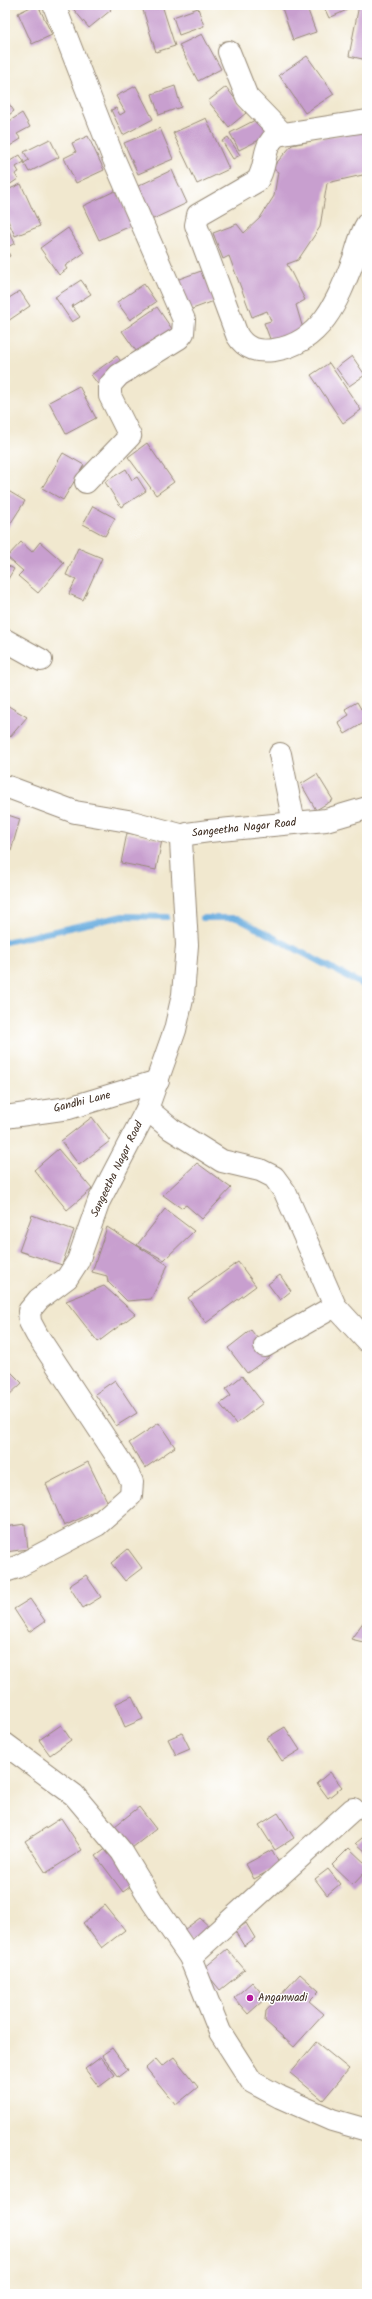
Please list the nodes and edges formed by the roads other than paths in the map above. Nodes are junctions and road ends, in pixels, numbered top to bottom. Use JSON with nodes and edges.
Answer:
{"nodes":[{"id":1,"x":54,"y":5,"type":"edge"},
{"id":2,"x":229,"y":52,"type":"dead end"},
{"id":3,"x":367,"y":121,"type":"edge"},
{"id":4,"x":282,"y":133,"type":"junction"},
{"id":5,"x":367,"y":224,"type":"edge"},
{"id":6,"x":86,"y":482,"type":"dead end"},
{"id":7,"x":5,"y":640,"type":"edge"},
{"id":8,"x":40,"y":660,"type":"dead end"},
{"id":9,"x":280,"y":754,"type":"dead end"},
{"id":10,"x":8,"y":787,"type":"dead end"},
{"id":11,"x":367,"y":808,"type":"edge"},
{"id":12,"x":294,"y":823,"type":"junction"},
{"id":13,"x":184,"y":836,"type":"junction"},
{"id":14,"x":158,"y":1081,"type":"junction"},
{"id":15,"x":147,"y":1109,"type":"junction"},
{"id":16,"x":5,"y":1117,"type":"edge"},
{"id":17,"x":335,"y":1306,"type":"junction"},
{"id":18,"x":367,"y":1341,"type":"edge"},
{"id":19,"x":265,"y":1346,"type":"dead end"},
{"id":20,"x":5,"y":1571,"type":"edge"},
{"id":21,"x":5,"y":1744,"type":"edge"},
{"id":22,"x":353,"y":1809,"type":"dead end"},
{"id":23,"x":190,"y":1957,"type":"junction"},
{"id":24,"x":367,"y":2130,"type":"edge"}],
"edges":[{"from":1,"to":6,"type":"street"},
{"from":2,"to":4,"type":"street"},
{"from":3,"to":4,"type":"street"},
{"from":4,"to":5,"type":"street"},
{"from":7,"to":8,"type":"street"},
{"from":9,"to":12,"type":"street"},
{"from":10,"to":13,"type":"street"},
{"from":11,"to":12,"type":"street","name":"Sangeetha Nagar Road"},
{"from":12,"to":13,"type":"street","name":"Sangeetha Nagar Road"},
{"from":13,"to":14,"type":"street","name":"Sangeetha Nagar Road"},
{"from":14,"to":15,"type":"street","name":"Sangeetha Nagar Road"},
{"from":14,"to":16,"type":"street","name":"Gandhi Lane"},
{"from":15,"to":17,"type":"street"},
{"from":15,"to":20,"type":"street","name":"Sangeetha Nagar Road"},
{"from":17,"to":18,"type":"street"},
{"from":17,"to":19,"type":"street"},
{"from":21,"to":23,"type":"street"},
{"from":22,"to":23,"type":"street"},
{"from":23,"to":24,"type":"street"}]}
